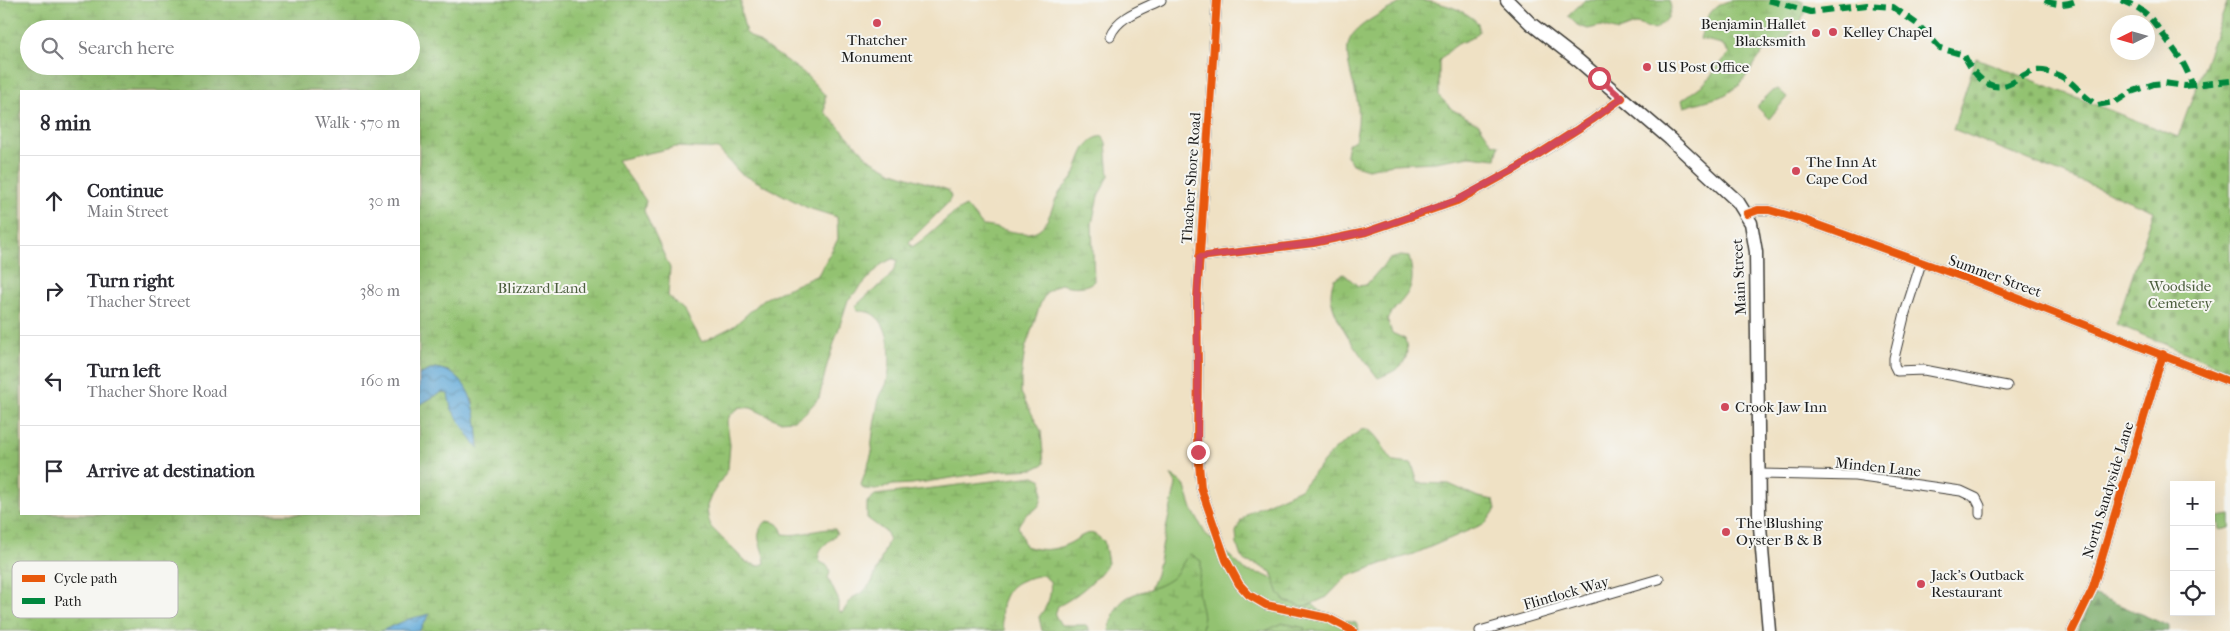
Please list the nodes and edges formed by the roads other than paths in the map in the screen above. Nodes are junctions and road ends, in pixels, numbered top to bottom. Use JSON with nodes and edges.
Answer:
{"nodes":[{"id":1,"x":1161,"y":0,"type":"edge"},
{"id":2,"x":1217,"y":0,"type":"edge"},
{"id":3,"x":1507,"y":0,"type":"edge"},
{"id":4,"x":1110,"y":36,"type":"dead end"},
{"id":5,"x":1622,"y":98,"type":"junction"},
{"id":6,"x":1747,"y":214,"type":"junction"},
{"id":7,"x":1199,"y":257,"type":"junction"},
{"id":8,"x":1921,"y":263,"type":"junction"},
{"id":9,"x":2162,"y":354,"type":"junction"},
{"id":10,"x":2230,"y":382,"type":"edge"},
{"id":11,"x":2007,"y":386,"type":"dead end"},
{"id":12,"x":1758,"y":474,"type":"junction"},
{"id":13,"x":1980,"y":514,"type":"dead end"},
{"id":14,"x":1659,"y":579,"type":"dead end"},
{"id":15,"x":1353,"y":631,"type":"edge"},
{"id":16,"x":1480,"y":631,"type":"edge"},
{"id":17,"x":1769,"y":631,"type":"edge"},
{"id":18,"x":2072,"y":631,"type":"edge"}],
"edges":[{"from":1,"to":4,"type":"street"},
{"from":2,"to":7,"type":"street","name":"Thacher Shore Road"},
{"from":3,"to":5,"type":"main road","name":"Main Street"},
{"from":5,"to":6,"type":"main road","name":"Main Street"},
{"from":5,"to":7,"type":"street"},
{"from":6,"to":8,"type":"street","name":"Summer Street"},
{"from":6,"to":12,"type":"main road","name":"Main Street"},
{"from":7,"to":15,"type":"street","name":"Thacher Shore Road"},
{"from":8,"to":9,"type":"street","name":"Summer Street"},
{"from":8,"to":11,"type":"street"},
{"from":9,"to":10,"type":"street","name":"Summer Street"},
{"from":9,"to":18,"type":"street","name":"North Sandyside Lane"},
{"from":12,"to":13,"type":"street","name":"Minden Lane"},
{"from":12,"to":17,"type":"main road","name":"Main Street"},
{"from":14,"to":16,"type":"street","name":"Flintlock Way"}]}
